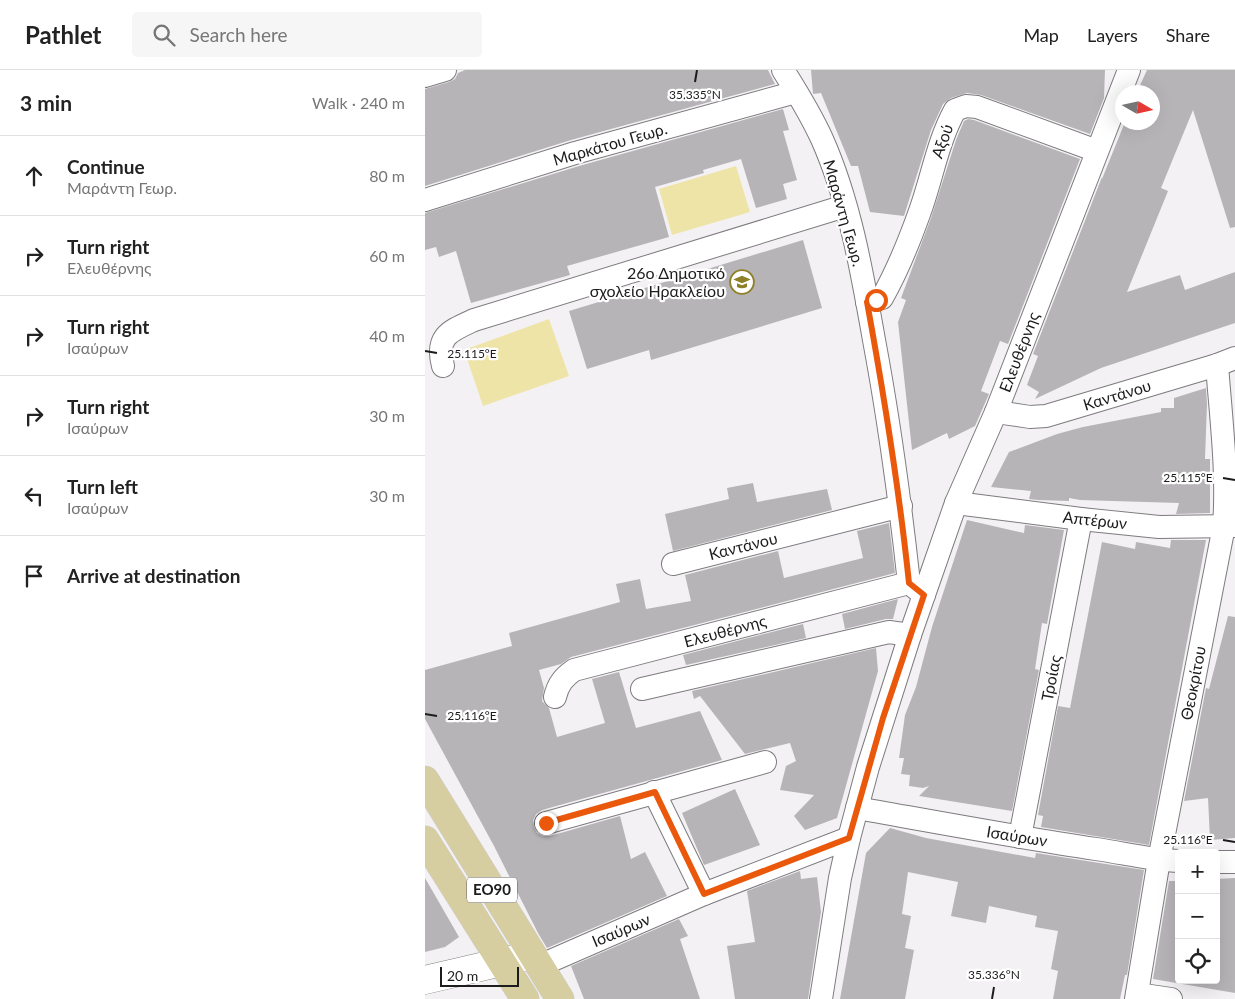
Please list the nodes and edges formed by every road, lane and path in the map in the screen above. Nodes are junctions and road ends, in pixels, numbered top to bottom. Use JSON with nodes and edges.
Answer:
{"nodes":[{"id":1,"x":445,"y":70,"type":"edge"},
{"id":2,"x":783,"y":70,"type":"edge"},
{"id":3,"x":1129,"y":70,"type":"edge"},
{"id":4,"x":425,"y":76,"type":"edge"},
{"id":5,"x":796,"y":92,"type":"junction"},
{"id":6,"x":1097,"y":151,"type":"junction"},
{"id":7,"x":425,"y":200,"type":"edge"},
{"id":8,"x":845,"y":206,"type":"junction"},
{"id":9,"x":867,"y":302,"type":"junction"},
{"id":10,"x":1226,"y":361,"type":"edge"},
{"id":11,"x":443,"y":366,"type":"dead end"},
{"id":12,"x":996,"y":412,"type":"junction"},
{"id":13,"x":956,"y":503,"type":"junction"},
{"id":14,"x":901,"y":506,"type":"junction"},
{"id":15,"x":1081,"y":519,"type":"junction"},
{"id":16,"x":1229,"y":526,"type":"edge"},
{"id":17,"x":673,"y":564,"type":"dead end"},
{"id":18,"x":917,"y":589,"type":"junction"},
{"id":19,"x":910,"y":635,"type":"junction"},
{"id":20,"x":642,"y":689,"type":"dead end"},
{"id":21,"x":555,"y":697,"type":"dead end"},
{"id":22,"x":765,"y":762,"type":"dead end"},
{"id":23,"x":425,"y":780,"type":"edge"},
{"id":24,"x":655,"y":792,"type":"junction"},
{"id":25,"x":857,"y":808,"type":"junction"},
{"id":26,"x":546,"y":823,"type":"dead end"},
{"id":27,"x":1020,"y":837,"type":"junction"},
{"id":28,"x":849,"y":838,"type":"junction"},
{"id":29,"x":425,"y":840,"type":"edge"},
{"id":30,"x":1169,"y":861,"type":"edge"},
{"id":31,"x":1220,"y":862,"type":"edge"},
{"id":32,"x":1235,"y":862,"type":"edge"},
{"id":33,"x":704,"y":894,"type":"junction"},
{"id":34,"x":536,"y":960,"type":"junction"},
{"id":35,"x":503,"y":962,"type":"junction"},
{"id":36,"x":425,"y":980,"type":"edge"},
{"id":37,"x":1137,"y":996,"type":"edge"},
{"id":38,"x":525,"y":999,"type":"edge"},
{"id":39,"x":560,"y":999,"type":"edge"},
{"id":40,"x":821,"y":999,"type":"edge"},
{"id":41,"x":1171,"y":999,"type":"edge"}],
"edges":[{"from":1,"to":4,"type":"street"},
{"from":2,"to":5,"type":"street","name":"Μαράντη Γεωρ."},
{"from":3,"to":6,"type":"street","name":"Ελευθέρνης"},
{"from":5,"to":7,"type":"street","name":"Μαρκάτου Γεωρ."},
{"from":5,"to":8,"type":"street","name":"Μαράντη Γεωρ."},
{"from":6,"to":9,"type":"street","name":"Αξού"},
{"from":6,"to":12,"type":"street","name":"Ελευθέρνης"},
{"from":8,"to":9,"type":"street","name":"Μαράντη Γεωρ."},
{"from":8,"to":11,"type":"street"},
{"from":9,"to":14,"type":"street","name":"Μαράντη Γεωρ."},
{"from":10,"to":12,"type":"street","name":"Καντάνου"},
{"from":10,"to":16,"type":"street","name":"Θεοκρίτου"},
{"from":12,"to":13,"type":"street","name":"Ελευθέρνης"},
{"from":13,"to":15,"type":"street","name":"Απτέρων"},
{"from":13,"to":18,"type":"street","name":"Ελευθέρνης"},
{"from":14,"to":17,"type":"street","name":"Καντάνου"},
{"from":14,"to":18,"type":"street","name":"Μαράντη Γεωρ."},
{"from":15,"to":16,"type":"street","name":"Απτέρων"},
{"from":15,"to":27,"type":"street","name":"Τροίας"},
{"from":16,"to":30,"type":"street","name":"Θεοκρίτου"},
{"from":18,"to":19,"type":"street","name":"Ελευθέρνης"},
{"from":18,"to":21,"type":"street","name":"Ελευθέρνης"},
{"from":19,"to":20,"type":"street"},
{"from":19,"to":25,"type":"street","name":"Ελευθέρνης"},
{"from":22,"to":24,"type":"street"},
{"from":23,"to":34,"type":"main road","number":"ΕΟ90"},
{"from":24,"to":26,"type":"street"},
{"from":24,"to":33,"type":"street"},
{"from":25,"to":27,"type":"street","name":"Ισαύρων"},
{"from":25,"to":28,"type":"street","name":"Ελευθέρνης"},
{"from":27,"to":30,"type":"street","name":"Ισαύρων"},
{"from":28,"to":33,"type":"street","name":"Ισαύρων"},
{"from":28,"to":40,"type":"street","name":"Ελευθέρνης"},
{"from":29,"to":35,"type":"main road","number":"ΕΟ90"},
{"from":30,"to":37,"type":"street","name":"Θεοκρίτου"},
{"from":31,"to":32,"type":"street"},
{"from":33,"to":34,"type":"street","name":"Ισαύρων"},
{"from":34,"to":35,"type":"street"},
{"from":34,"to":39,"type":"main road","number":"ΕΟ90"},
{"from":35,"to":36,"type":"street"},
{"from":35,"to":38,"type":"main road","number":"ΕΟ90"},
{"from":37,"to":41,"type":"street"}]}
